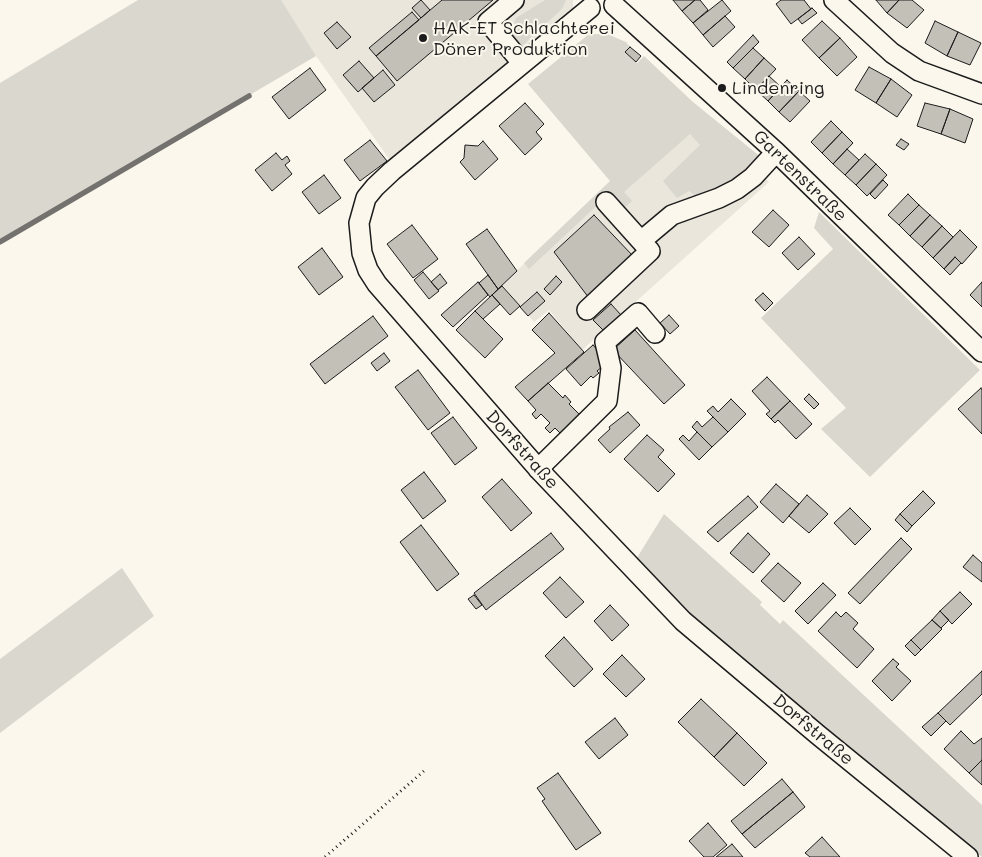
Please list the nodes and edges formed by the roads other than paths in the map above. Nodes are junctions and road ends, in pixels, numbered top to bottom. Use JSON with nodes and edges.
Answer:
{"nodes":[{"id":1,"x":514,"y":0,"type":"edge"},
{"id":2,"x":834,"y":0,"type":"edge"},
{"id":3,"x":616,"y":3,"type":"edge"},
{"id":4,"x":586,"y":4,"type":"edge"},
{"id":5,"x":522,"y":63,"type":"junction"},
{"id":6,"x":982,"y":94,"type":"edge"},
{"id":7,"x":776,"y":152,"type":"junction"},
{"id":8,"x":606,"y":202,"type":"dead end"},
{"id":9,"x":641,"y":241,"type":"junction"},
{"id":10,"x":587,"y":310,"type":"dead end"},
{"id":11,"x":655,"y":332,"type":"dead end"},
{"id":12,"x":982,"y":352,"type":"edge"},
{"id":13,"x":538,"y":469,"type":"junction"},
{"id":14,"x":968,"y":857,"type":"edge"}],
"edges":[{"from":1,"to":5,"type":"street"},
{"from":2,"to":6,"type":"street"},
{"from":3,"to":4,"type":"street"},
{"from":3,"to":7,"type":"street","name":"Gartenstraße"},
{"from":4,"to":5,"type":"street","name":"Dorfstraße"},
{"from":5,"to":13,"type":"street","name":"Dorfstraße"},
{"from":7,"to":9,"type":"street"},
{"from":7,"to":12,"type":"street","name":"Gartenstraße"},
{"from":8,"to":9,"type":"street"},
{"from":9,"to":10,"type":"street"},
{"from":11,"to":13,"type":"street"},
{"from":13,"to":14,"type":"street","name":"Dorfstraße"}]}
